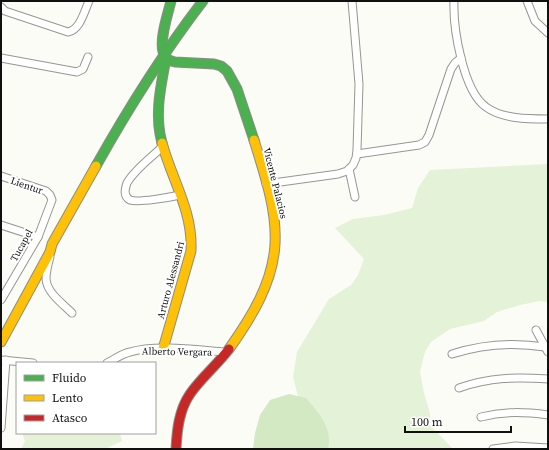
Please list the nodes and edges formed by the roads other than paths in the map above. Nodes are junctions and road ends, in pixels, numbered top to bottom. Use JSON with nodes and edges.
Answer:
{"nodes":[{"id":1,"x":89,"y":1,"type":"edge"},
{"id":2,"x":172,"y":1,"type":"edge"},
{"id":3,"x":203,"y":1,"type":"edge"},
{"id":4,"x":352,"y":1,"type":"edge"},
{"id":5,"x":454,"y":1,"type":"edge"},
{"id":6,"x":527,"y":1,"type":"edge"},
{"id":7,"x":2,"y":10,"type":"edge"},
{"id":8,"x":548,"y":33,"type":"edge"},
{"id":9,"x":88,"y":57,"type":"dead end"},
{"id":10,"x":165,"y":57,"type":"junction"},
{"id":11,"x":1,"y":58,"type":"edge"},
{"id":12,"x":461,"y":58,"type":"junction"},
{"id":13,"x":548,"y":119,"type":"edge"},
{"id":14,"x":162,"y":147,"type":"junction"},
{"id":15,"x":357,"y":154,"type":"junction"},
{"id":16,"x":349,"y":169,"type":"junction"},
{"id":17,"x":1,"y":176,"type":"edge"},
{"id":18,"x":266,"y":184,"type":"junction"},
{"id":19,"x":180,"y":195,"type":"junction"},
{"id":20,"x":51,"y":196,"type":"joint"},
{"id":21,"x":355,"y":197,"type":"dead end"},
{"id":22,"x":1,"y":225,"type":"edge"},
{"id":23,"x":38,"y":237,"type":"junction"},
{"id":24,"x":51,"y":248,"type":"junction"},
{"id":25,"x":1,"y":283,"type":"edge"},
{"id":26,"x":10,"y":285,"type":"junction"},
{"id":27,"x":1,"y":300,"type":"edge"},
{"id":28,"x":72,"y":313,"type":"dead end"},
{"id":29,"x":536,"y":330,"type":"dead end"},
{"id":30,"x":1,"y":342,"type":"edge"},
{"id":31,"x":163,"y":349,"type":"junction"},
{"id":32,"x":547,"y":349,"type":"edge"},
{"id":33,"x":226,"y":352,"type":"junction"},
{"id":34,"x":452,"y":354,"type":"dead end"},
{"id":35,"x":4,"y":360,"type":"edge"},
{"id":36,"x":24,"y":362,"type":"edge"},
{"id":37,"x":109,"y":362,"type":"edge"},
{"id":38,"x":548,"y":379,"type":"edge"},
{"id":39,"x":459,"y":388,"type":"dead end"},
{"id":40,"x":548,"y":415,"type":"edge"},
{"id":41,"x":481,"y":417,"type":"dead end"},
{"id":42,"x":1,"y":428,"type":"edge"},
{"id":43,"x":548,"y":448,"type":"edge"},
{"id":44,"x":176,"y":449,"type":"edge"},
{"id":45,"x":493,"y":449,"type":"edge"}],
"edges":[{"from":1,"to":7,"type":"street"},
{"from":2,"to":10,"type":"street"},
{"from":3,"to":10,"type":"street"},
{"from":4,"to":15,"type":"street"},
{"from":5,"to":12,"type":"street"},
{"from":6,"to":8,"type":"street"},
{"from":9,"to":11,"type":"street"},
{"from":10,"to":14,"type":"street","name":"Arturo Alessandri"},
{"from":10,"to":18,"type":"street","name":"Vicente Palacios"},
{"from":10,"to":24,"type":"street"},
{"from":12,"to":13,"type":"street"},
{"from":12,"to":15,"type":"street"},
{"from":14,"to":19,"type":"street","name":"Arturo Alessandri"},
{"from":14,"to":19,"type":"street"},
{"from":15,"to":16,"type":"street"},
{"from":16,"to":18,"type":"street"},
{"from":16,"to":21,"type":"street"},
{"from":17,"to":20,"type":"street","name":"Lientur"},
{"from":18,"to":33,"type":"street","name":"Vicente Palacios"},
{"from":19,"to":31,"type":"street","name":"Arturo Alessandri"},
{"from":20,"to":23,"type":"street","name":"Tucapel"},
{"from":22,"to":23,"type":"street"},
{"from":23,"to":26,"type":"street","name":"Tucapel"},
{"from":24,"to":28,"type":"street"},
{"from":24,"to":30,"type":"street"},
{"from":25,"to":26,"type":"street"},
{"from":26,"to":27,"type":"street","name":"Tucapel"},
{"from":29,"to":32,"type":"street"},
{"from":31,"to":33,"type":"street","name":"Alberto Vergara"},
{"from":31,"to":37,"type":"street","name":"Alberto Vergara"},
{"from":32,"to":34,"type":"street"},
{"from":33,"to":44,"type":"street","name":"Vicente Palacios"},
{"from":35,"to":36,"type":"street"},
{"from":35,"to":42,"type":"street"},
{"from":38,"to":39,"type":"street"},
{"from":40,"to":41,"type":"street"},
{"from":43,"to":45,"type":"street"}]}
